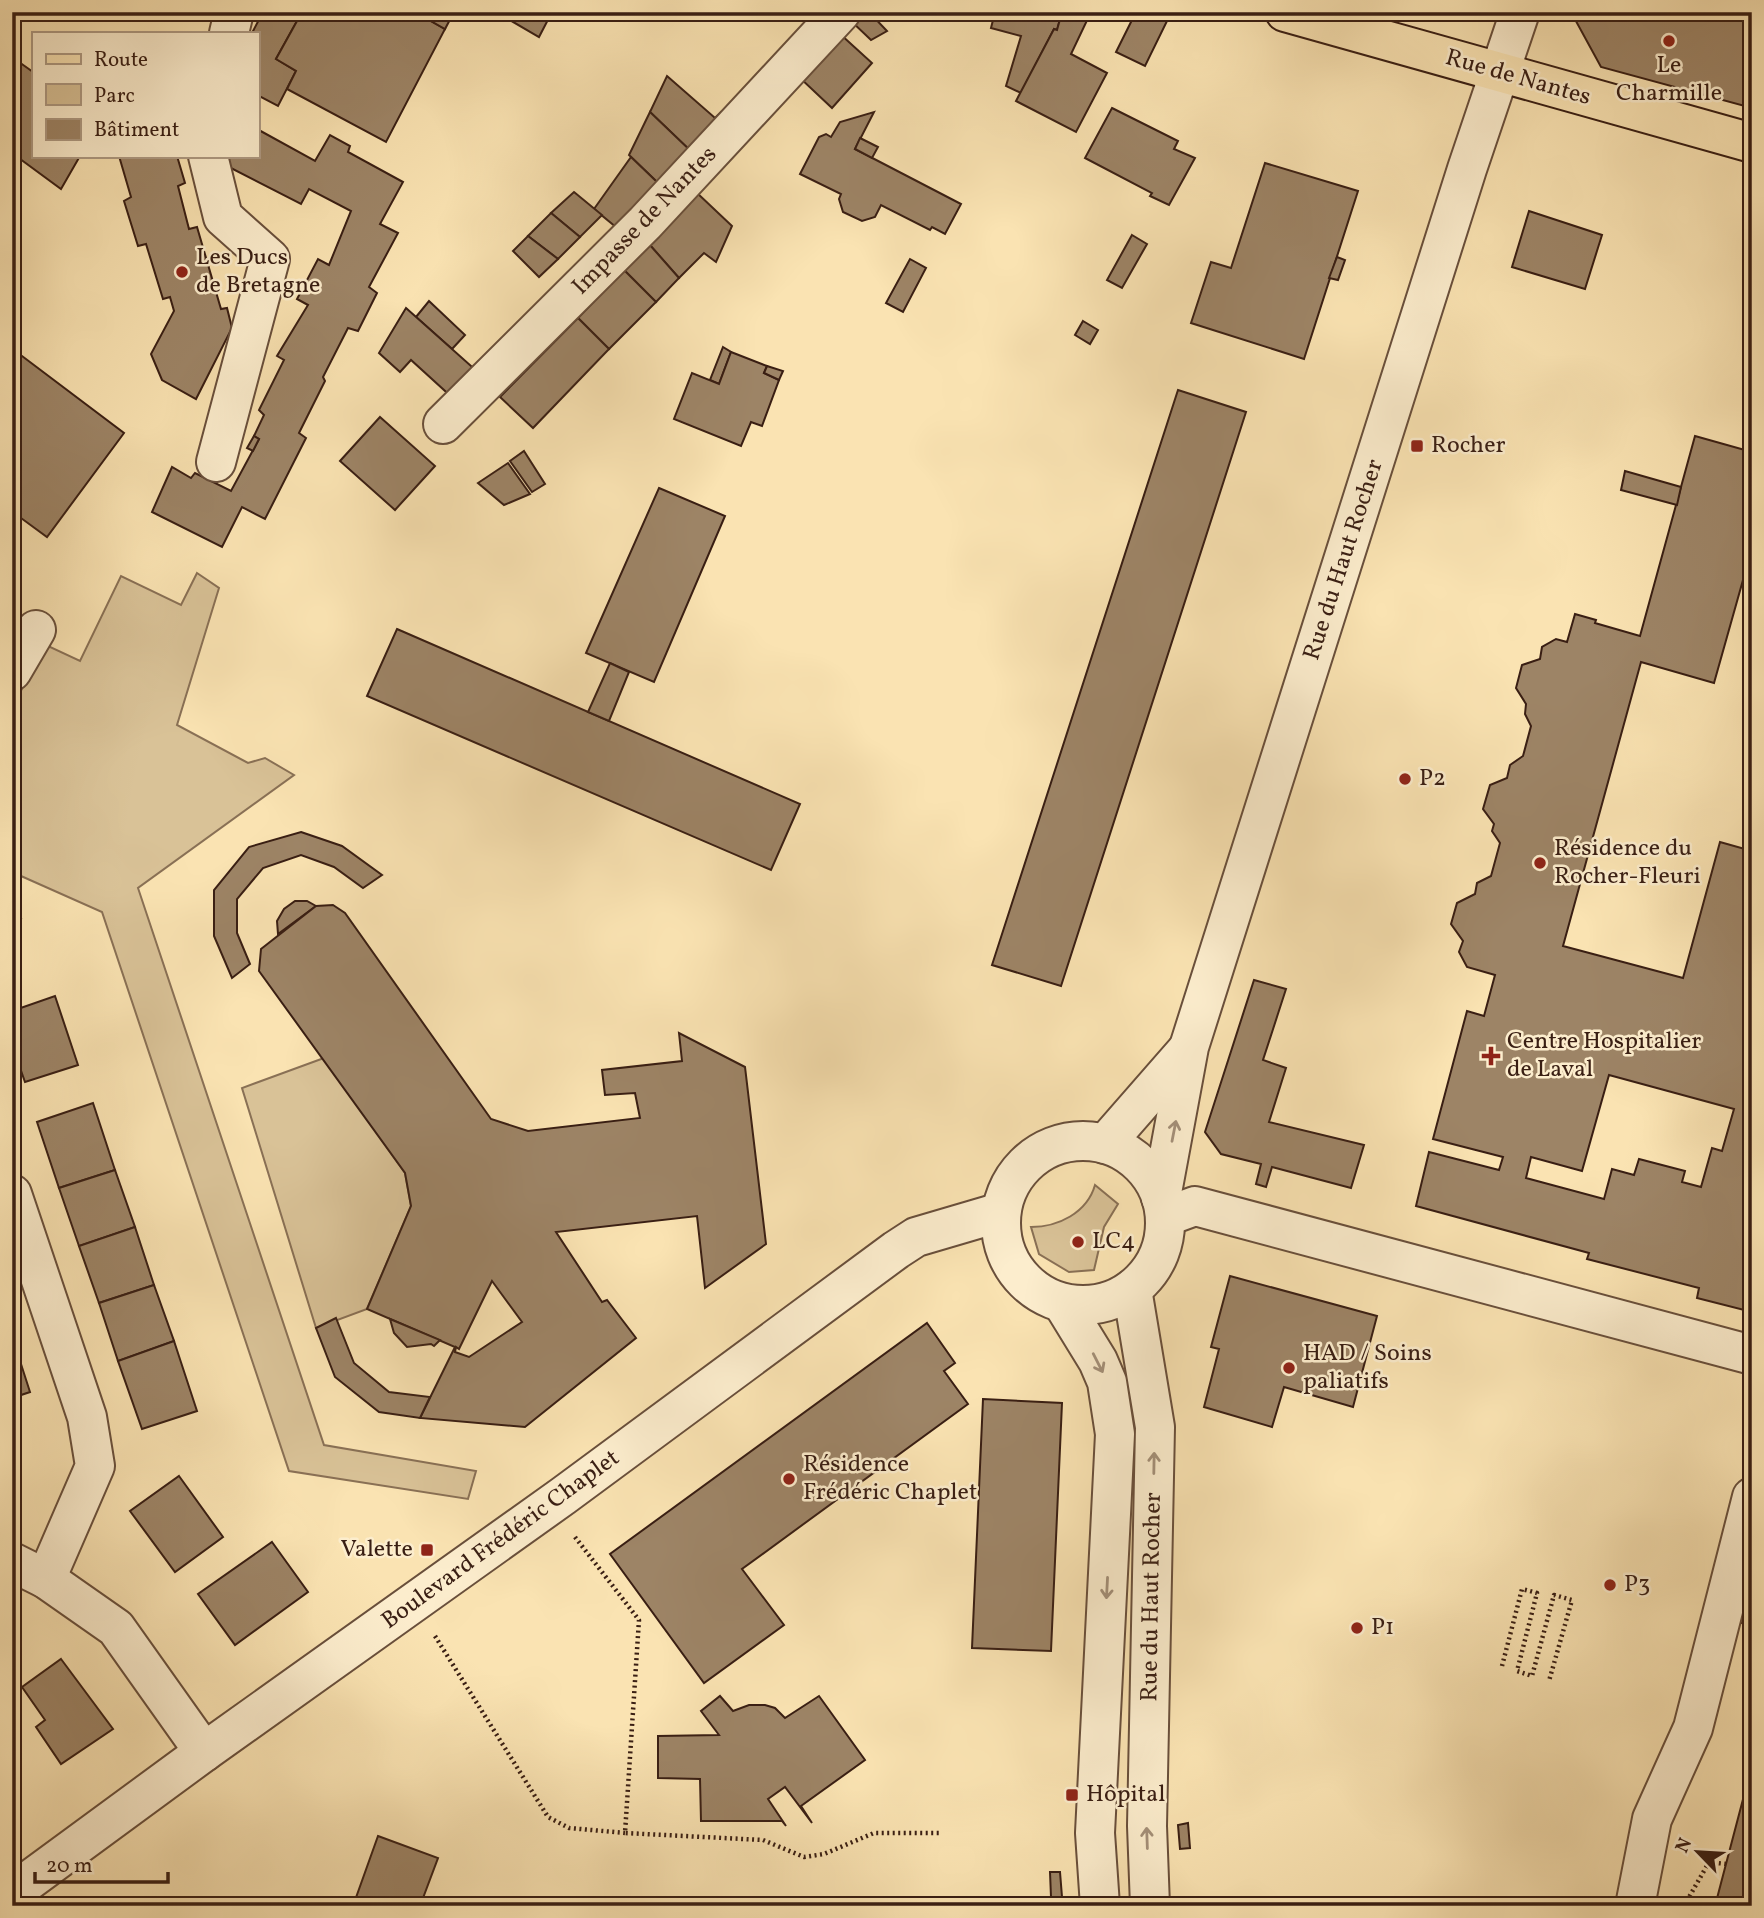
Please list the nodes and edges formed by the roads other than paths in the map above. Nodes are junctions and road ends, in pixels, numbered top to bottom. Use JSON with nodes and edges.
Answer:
{"nodes":[{"id":1,"x":234,"y":12,"type":"edge"},
{"id":2,"x":841,"y":12,"type":"edge"},
{"id":3,"x":1285,"y":12,"type":"edge"},
{"id":4,"x":1520,"y":12,"type":"edge"},
{"id":5,"x":229,"y":32,"type":"edge"},
{"id":6,"x":1498,"y":73,"type":"junction"},
{"id":7,"x":1752,"y":143,"type":"edge"},
{"id":8,"x":208,"y":158,"type":"edge"},
{"id":9,"x":443,"y":424,"type":"dead end"},
{"id":10,"x":216,"y":462,"type":"dead end"},
{"id":11,"x":36,"y":629,"type":"dead end"},
{"id":12,"x":12,"y":671,"type":"edge"},
{"id":13,"x":1189,"y":1047,"type":"junction"},
{"id":14,"x":1105,"y":1143,"type":"junction"},
{"id":15,"x":12,"y":1194,"type":"edge"},
{"id":16,"x":1163,"y":1208,"type":"junction"},
{"id":17,"x":1001,"y":1212,"type":"junction"},
{"id":18,"x":1132,"y":1289,"type":"junction"},
{"id":19,"x":1063,"y":1304,"type":"junction"},
{"id":20,"x":1752,"y":1355,"type":"edge"},
{"id":21,"x":1752,"y":1497,"type":"edge"},
{"id":22,"x":12,"y":1562,"type":"edge"},
{"id":23,"x":46,"y":1579,"type":"junction"},
{"id":24,"x":1150,"y":1654,"type":"junction"},
{"id":25,"x":1102,"y":1675,"type":"junction"},
{"id":26,"x":204,"y":1752,"type":"junction"},
{"id":27,"x":12,"y":1893,"type":"edge"},
{"id":28,"x":1100,"y":1906,"type":"edge"},
{"id":29,"x":1150,"y":1906,"type":"edge"},
{"id":30,"x":1634,"y":1906,"type":"edge"}],
"edges":[{"from":1,"to":5,"type":"street"},
{"from":2,"to":9,"type":"street","name":"Impasse de Nantes"},
{"from":3,"to":6,"type":"main road","name":"Rue de Nantes"},
{"from":4,"to":6,"type":"street","name":"Rue du Haut Rocher"},
{"from":6,"to":7,"type":"main road","name":"Rue de Nantes"},
{"from":6,"to":13,"type":"street","name":"Rue du Haut Rocher"},
{"from":8,"to":10,"type":"street"},
{"from":11,"to":12,"type":"street"},
{"from":13,"to":14,"type":"street","name":"Rue du Haut Rocher"},
{"from":16,"to":13,"type":"street","name":"Rue du Haut Rocher","one_way":true},
{"from":14,"to":16,"type":"street"},
{"from":14,"to":17,"type":"street"},
{"from":15,"to":23,"type":"street"},
{"from":16,"to":18,"type":"street"},
{"from":16,"to":20,"type":"street"},
{"from":17,"to":19,"type":"street"},
{"from":17,"to":26,"type":"street","name":"Boulevard Frédéric Chaplet"},
{"from":18,"to":19,"type":"street"},
{"from":24,"to":18,"type":"street","name":"Rue du Haut Rocher","one_way":true},
{"from":19,"to":25,"type":"street","name":"Rue du Haut Rocher","one_way":true},
{"from":21,"to":30,"type":"street"},
{"from":22,"to":23,"type":"street"},
{"from":23,"to":26,"type":"street"},
{"from":24,"to":25,"type":"street"},
{"from":29,"to":24,"type":"street","name":"Rue du Haut Rocher","one_way":true},
{"from":25,"to":28,"type":"street","name":"Rue du Haut Rocher"},
{"from":26,"to":27,"type":"street","name":"Boulevard Frédéric Chaplet"}]}
